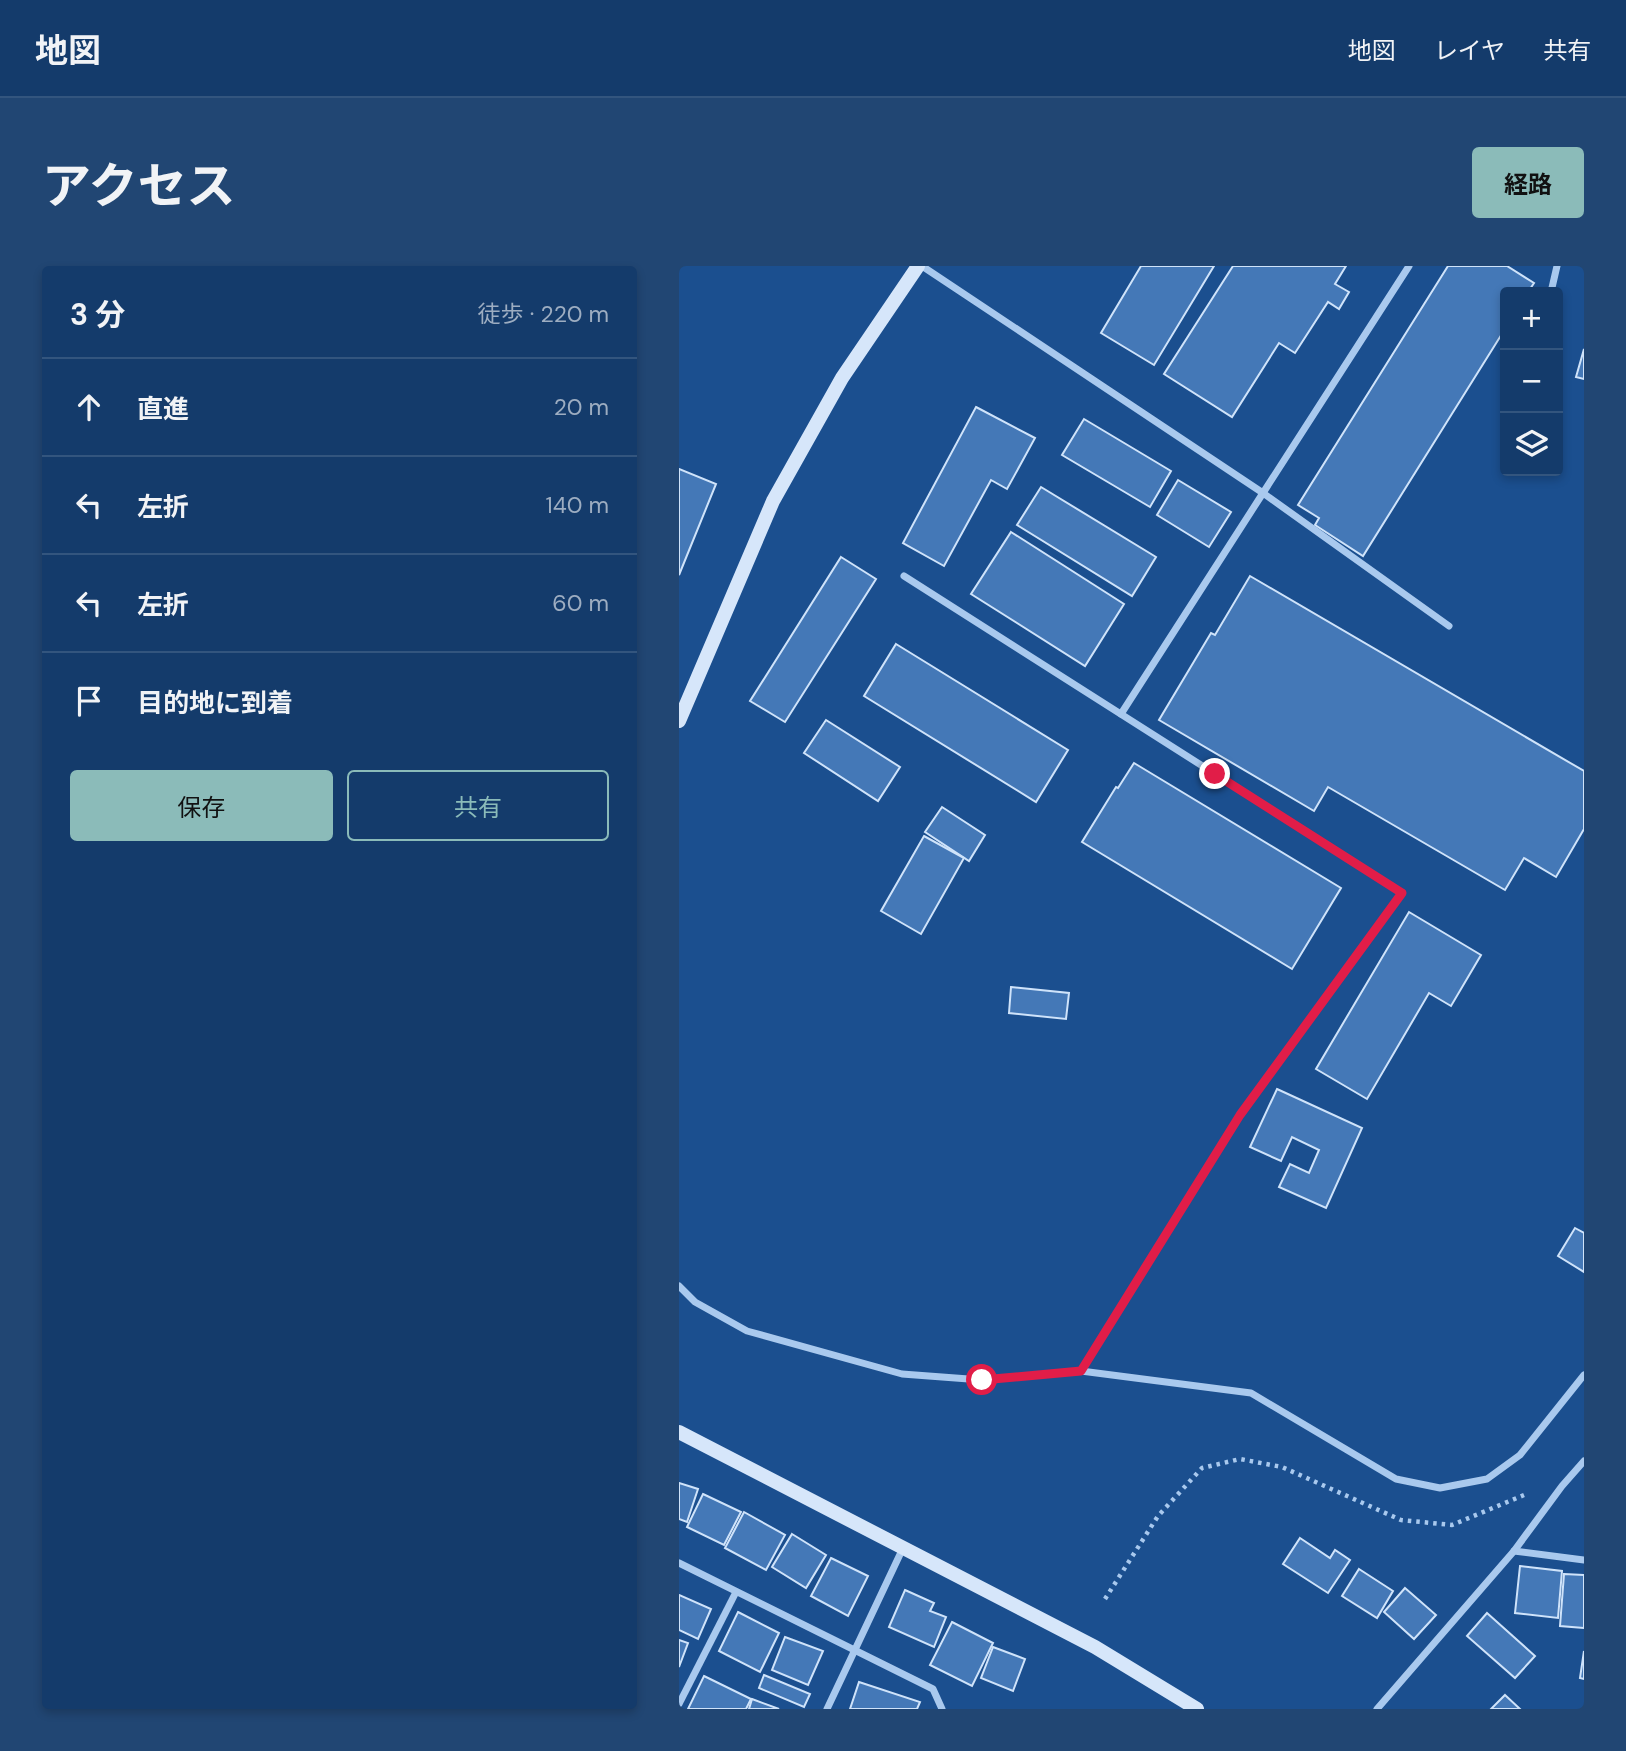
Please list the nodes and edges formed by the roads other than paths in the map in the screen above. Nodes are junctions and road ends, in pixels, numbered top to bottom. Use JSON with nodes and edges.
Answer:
{"nodes":[{"id":1,"x":920,"y":266,"type":"edge"},
{"id":2,"x":1409,"y":266,"type":"edge"},
{"id":3,"x":1557,"y":266,"type":"edge"},
{"id":4,"x":1552,"y":287,"type":"edge"},
{"id":5,"x":1263,"y":493,"type":"junction"},
{"id":6,"x":904,"y":576,"type":"dead end"},
{"id":7,"x":1449,"y":626,"type":"dead end"},
{"id":8,"x":1121,"y":715,"type":"junction"},
{"id":9,"x":679,"y":721,"type":"edge"},
{"id":10,"x":679,"y":1286,"type":"edge"},
{"id":11,"x":1081,"y":1371,"type":"junction"},
{"id":12,"x":1584,"y":1375,"type":"edge"},
{"id":13,"x":679,"y":1432,"type":"edge"},
{"id":14,"x":1584,"y":1461,"type":"edge"},
{"id":15,"x":903,"y":1548,"type":"junction"},
{"id":16,"x":1514,"y":1551,"type":"junction"},
{"id":17,"x":1584,"y":1560,"type":"edge"},
{"id":18,"x":679,"y":1563,"type":"edge"},
{"id":19,"x":736,"y":1592,"type":"junction"},
{"id":20,"x":855,"y":1650,"type":"junction"},
{"id":21,"x":679,"y":1704,"type":"edge"},
{"id":22,"x":827,"y":1709,"type":"edge"},
{"id":23,"x":941,"y":1709,"type":"edge"},
{"id":24,"x":1197,"y":1709,"type":"edge"},
{"id":25,"x":1377,"y":1709,"type":"edge"}],
"edges":[{"from":1,"to":5,"type":"street"},
{"from":1,"to":9,"type":"street"},
{"from":2,"to":5,"type":"street"},
{"from":3,"to":4,"type":"street"},
{"from":5,"to":7,"type":"street"},
{"from":5,"to":8,"type":"street"},
{"from":6,"to":8,"type":"street"},
{"from":8,"to":11,"type":"street"},
{"from":10,"to":11,"type":"street"},
{"from":11,"to":12,"type":"street"},
{"from":13,"to":15,"type":"street"},
{"from":14,"to":16,"type":"street"},
{"from":15,"to":20,"type":"street"},
{"from":15,"to":24,"type":"street"},
{"from":16,"to":17,"type":"street"},
{"from":16,"to":25,"type":"street"},
{"from":18,"to":19,"type":"street"},
{"from":19,"to":20,"type":"street"},
{"from":19,"to":21,"type":"street"},
{"from":20,"to":22,"type":"street"},
{"from":20,"to":23,"type":"street"}]}
